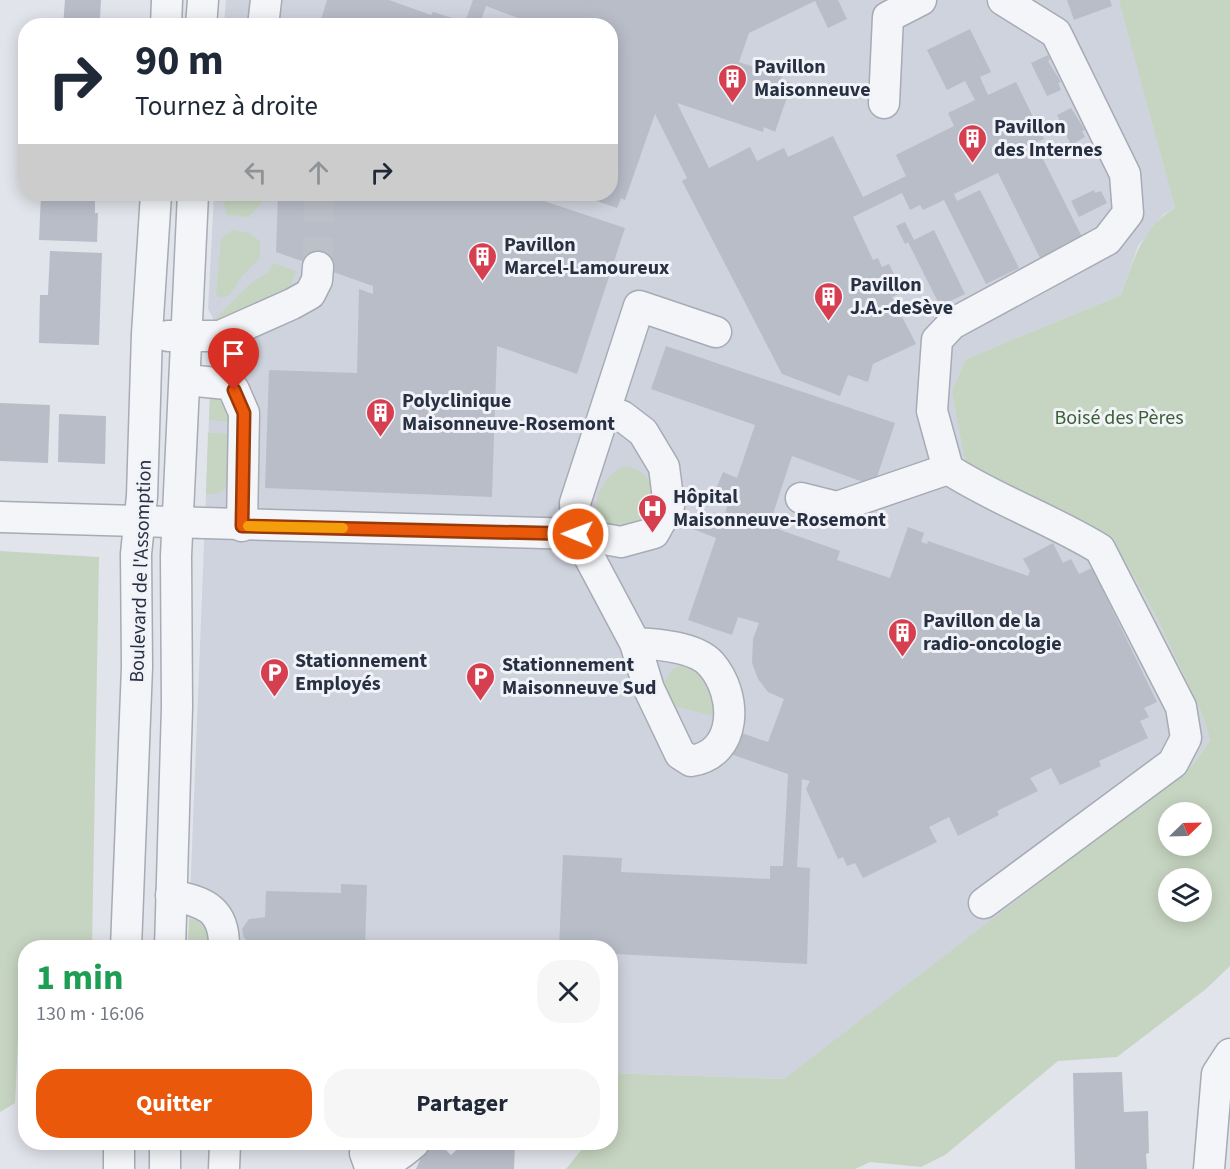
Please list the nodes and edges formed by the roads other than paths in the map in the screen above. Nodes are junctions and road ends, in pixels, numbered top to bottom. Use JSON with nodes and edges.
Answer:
{"nodes":[{"id":1,"x":167,"y":0,"type":"edge"},
{"id":2,"x":203,"y":0,"type":"edge"},
{"id":3,"x":266,"y":0,"type":"edge"},
{"id":4,"x":921,"y":0,"type":"edge"},
{"id":5,"x":1003,"y":0,"type":"edge"},
{"id":6,"x":166,"y":18,"type":"edge"},
{"id":7,"x":202,"y":18,"type":"edge"},
{"id":8,"x":264,"y":18,"type":"edge"},
{"id":9,"x":884,"y":103,"type":"dead end"},
{"id":10,"x":156,"y":201,"type":"edge"},
{"id":11,"x":194,"y":201,"type":"edge"},
{"id":12,"x":318,"y":267,"type":"tunnel mouth"},
{"id":13,"x":716,"y":332,"type":"dead end"},
{"id":14,"x":147,"y":334,"type":"junction"},
{"id":15,"x":187,"y":337,"type":"junction"},
{"id":16,"x":186,"y":380,"type":"junction"},
{"id":17,"x":606,"y":410,"type":"junction"},
{"id":18,"x":948,"y":469,"type":"junction"},
{"id":19,"x":801,"y":498,"type":"dead end"},
{"id":20,"x":0,"y":517,"type":"edge"},
{"id":21,"x":140,"y":522,"type":"junction"},
{"id":22,"x":179,"y":523,"type":"junction"},
{"id":23,"x":242,"y":526,"type":"junction"},
{"id":24,"x":578,"y":534,"type":"junction"},
{"id":25,"x":635,"y":643,"type":"dead end"},
{"id":26,"x":171,"y":895,"type":"junction"},
{"id":27,"x":984,"y":903,"type":"dead end"},
{"id":28,"x":126,"y":940,"type":"edge"},
{"id":29,"x":170,"y":940,"type":"edge"},
{"id":30,"x":224,"y":940,"type":"edge"},
{"id":31,"x":1230,"y":1054,"type":"edge"},
{"id":32,"x":119,"y":1150,"type":"edge"},
{"id":33,"x":165,"y":1150,"type":"edge"},
{"id":34,"x":225,"y":1150,"type":"edge"},
{"id":35,"x":406,"y":1150,"type":"edge"},
{"id":36,"x":366,"y":1159,"type":"edge"},
{"id":37,"x":119,"y":1169,"type":"edge"},
{"id":38,"x":165,"y":1169,"type":"edge"},
{"id":39,"x":224,"y":1169,"type":"edge"},
{"id":40,"x":1209,"y":1169,"type":"edge"}],
"edges":[{"from":1,"to":6,"type":"street"},
{"from":2,"to":7,"type":"street"},
{"from":3,"to":8,"type":"street"},
{"from":4,"to":9,"type":"street"},
{"from":5,"to":18,"type":"street"},
{"from":10,"to":14,"type":"street","name":"Boulevard de l'Assomption"},
{"from":11,"to":15,"type":"street","name":"Boulevard de l'Assomption"},
{"from":12,"to":15,"type":"street"},
{"from":13,"to":17,"type":"street"},
{"from":14,"to":15,"type":"street"},
{"from":14,"to":21,"type":"street","name":"Boulevard de l'Assomption"},
{"from":15,"to":16,"type":"street","name":"Boulevard de l'Assomption"},
{"from":16,"to":22,"type":"street","name":"Boulevard de l'Assomption"},
{"from":16,"to":23,"type":"street"},
{"from":17,"to":24,"type":"street"},
{"from":17,"to":24,"type":"street"},
{"from":18,"to":19,"type":"street"},
{"from":18,"to":27,"type":"street"},
{"from":20,"to":21,"type":"street"},
{"from":21,"to":22,"type":"street"},
{"from":21,"to":28,"type":"street","name":"Boulevard de l'Assomption"},
{"from":22,"to":23,"type":"street"},
{"from":22,"to":26,"type":"street","name":"Boulevard de l'Assomption"},
{"from":23,"to":24,"type":"street"},
{"from":24,"to":25,"type":"street"},
{"from":26,"to":29,"type":"street","name":"Boulevard de l'Assomption"},
{"from":26,"to":30,"type":"street"},
{"from":31,"to":40,"type":"street"},
{"from":32,"to":37,"type":"street"},
{"from":33,"to":38,"type":"street"},
{"from":34,"to":39,"type":"street"},
{"from":35,"to":36,"type":"street"}]}
